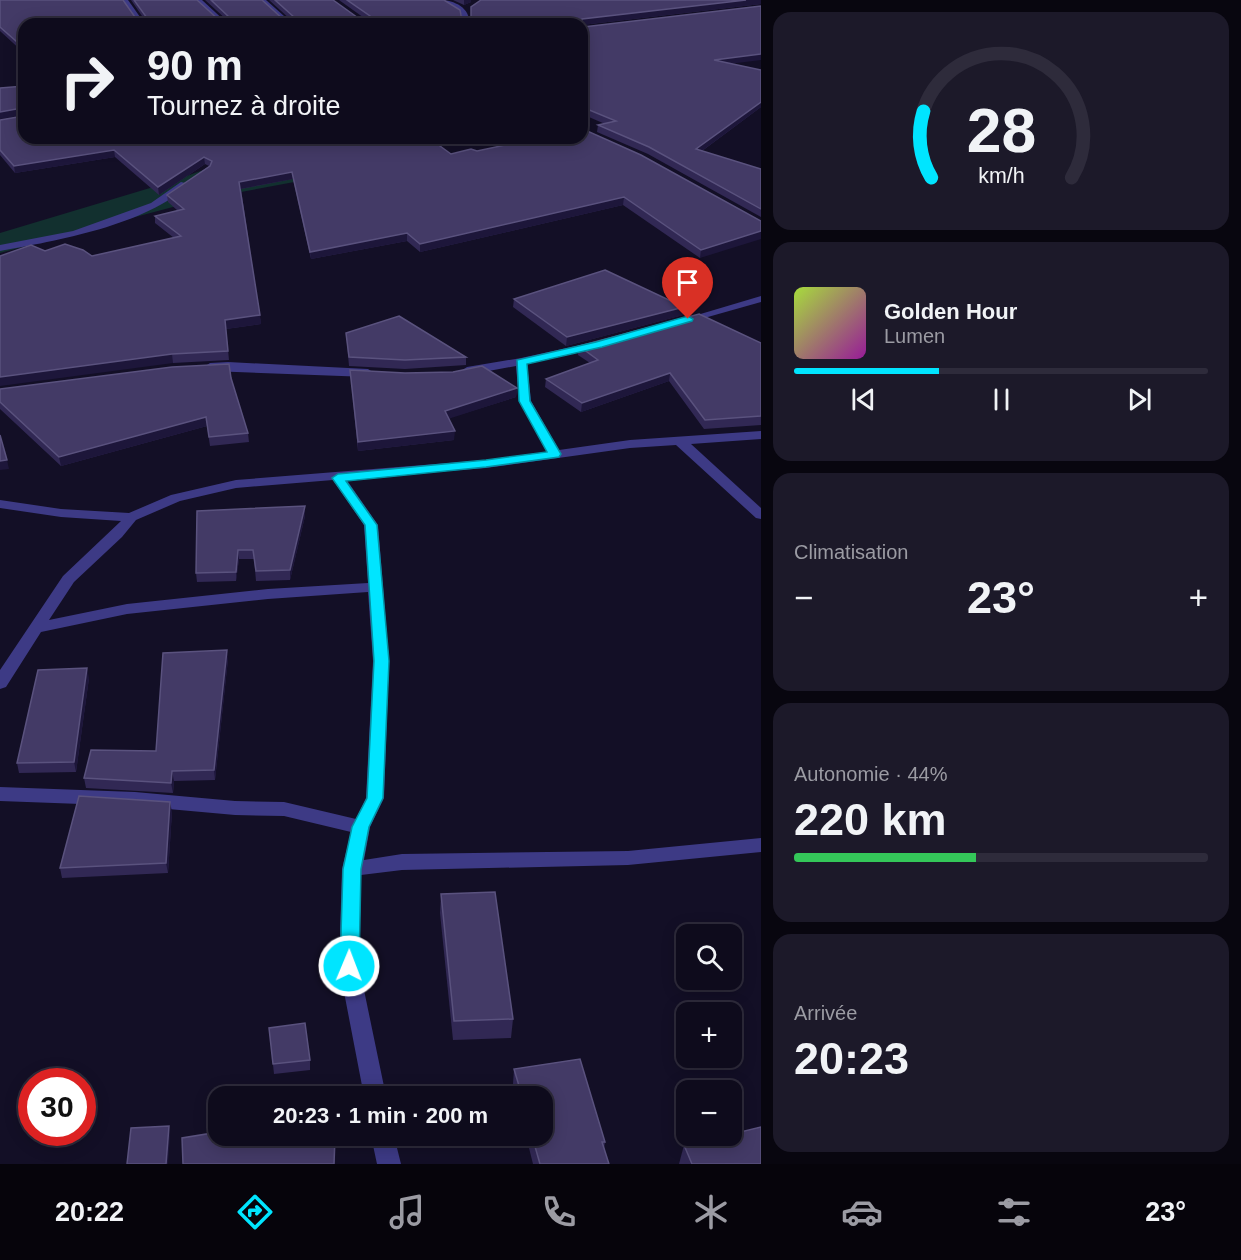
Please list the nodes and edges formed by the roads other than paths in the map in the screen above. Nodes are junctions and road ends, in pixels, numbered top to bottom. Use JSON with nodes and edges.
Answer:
{"nodes":[{"id":1,"x":124,"y":0,"type":"edge"},
{"id":2,"x":198,"y":0,"type":"edge"},
{"id":3,"x":262,"y":0,"type":"edge"},
{"id":4,"x":443,"y":0,"type":"edge"},
{"id":5,"x":761,"y":8,"type":"edge"},
{"id":6,"x":138,"y":18,"type":"edge"},
{"id":7,"x":218,"y":18,"type":"edge"},
{"id":8,"x":283,"y":18,"type":"edge"},
{"id":9,"x":467,"y":18,"type":"edge"},
{"id":10,"x":636,"y":21,"type":"edge"},
{"id":11,"x":197,"y":175,"type":"edge"},
{"id":12,"x":0,"y":248,"type":"edge"},
{"id":13,"x":761,"y":299,"type":"edge"},
{"id":14,"x":666,"y":326,"type":"edge"},
{"id":15,"x":609,"y":342,"type":"edge"},
{"id":16,"x":521,"y":362,"type":"junction"},
{"id":17,"x":195,"y":368,"type":"edge"},
{"id":18,"x":383,"y":374,"type":"edge"},
{"id":19,"x":453,"y":374,"type":"edge"},
{"id":20,"x":761,"y":435,"type":"edge"},
{"id":21,"x":680,"y":441,"type":"junction"},
{"id":22,"x":555,"y":454,"type":"junction"},
{"id":23,"x":338,"y":478,"type":"junction"},
{"id":24,"x":0,"y":504,"type":"edge"},
{"id":25,"x":761,"y":515,"type":"edge"},
{"id":26,"x":131,"y":517,"type":"junction"},
{"id":27,"x":376,"y":587,"type":"junction"},
{"id":28,"x":36,"y":628,"type":"junction"},
{"id":29,"x":0,"y":683,"type":"edge"},
{"id":30,"x":0,"y":794,"type":"edge"},
{"id":31,"x":361,"y":827,"type":"junction"},
{"id":32,"x":761,"y":845,"type":"edge"},
{"id":33,"x":352,"y":869,"type":"junction"},
{"id":34,"x":373,"y":1086,"type":"edge"},
{"id":35,"x":385,"y":1146,"type":"edge"},
{"id":36,"x":389,"y":1164,"type":"edge"}],
"edges":[{"from":1,"to":6,"type":"street"},
{"from":2,"to":7,"type":"street"},
{"from":3,"to":8,"type":"street"},
{"from":4,"to":9,"type":"street"},
{"from":5,"to":10,"type":"street"},
{"from":11,"to":12,"type":"street"},
{"from":13,"to":14,"type":"street"},
{"from":15,"to":16,"type":"street"},
{"from":16,"to":19,"type":"street"},
{"from":16,"to":22,"type":"street"},
{"from":17,"to":18,"type":"street"},
{"from":20,"to":21,"type":"street"},
{"from":21,"to":22,"type":"street"},
{"from":21,"to":25,"type":"street"},
{"from":22,"to":23,"type":"street"},
{"from":23,"to":26,"type":"street"},
{"from":23,"to":27,"type":"street"},
{"from":24,"to":26,"type":"street"},
{"from":26,"to":28,"type":"street"},
{"from":27,"to":28,"type":"street"},
{"from":27,"to":31,"type":"street"},
{"from":28,"to":29,"type":"street"},
{"from":30,"to":31,"type":"street"},
{"from":31,"to":33,"type":"street"},
{"from":32,"to":33,"type":"street"},
{"from":33,"to":34,"type":"street"},
{"from":35,"to":36,"type":"street"}]}
